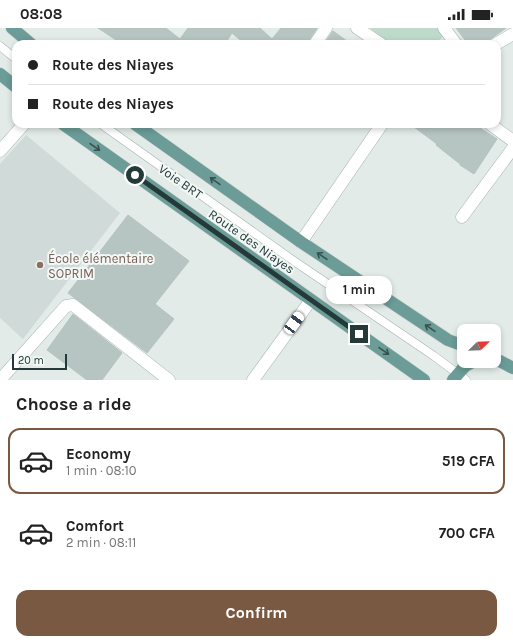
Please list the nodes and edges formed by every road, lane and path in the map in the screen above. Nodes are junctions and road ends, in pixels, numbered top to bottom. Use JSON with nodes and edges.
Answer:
{"nodes":[{"id":1,"x":12,"y":28,"type":"edge"},
{"id":2,"x":326,"y":28,"type":"edge"},
{"id":3,"x":357,"y":28,"type":"edge"},
{"id":4,"x":444,"y":28,"type":"edge"},
{"id":5,"x":24,"y":32,"type":"edge"},
{"id":6,"x":513,"y":34,"type":"edge"},
{"id":7,"x":318,"y":40,"type":"edge"},
{"id":8,"x":375,"y":40,"type":"edge"},
{"id":9,"x":453,"y":40,"type":"edge"},
{"id":10,"x":501,"y":41,"type":"edge"},
{"id":11,"x":0,"y":46,"type":"edge"},
{"id":12,"x":12,"y":56,"type":"edge"},
{"id":13,"x":0,"y":74,"type":"edge"},
{"id":14,"x":12,"y":84,"type":"edge"},
{"id":15,"x":20,"y":128,"type":"edge"},
{"id":16,"x":69,"y":128,"type":"edge"},
{"id":17,"x":107,"y":128,"type":"edge"},
{"id":18,"x":141,"y":128,"type":"edge"},
{"id":19,"x":379,"y":128,"type":"edge"},
{"id":20,"x":495,"y":128,"type":"edge"},
{"id":21,"x":513,"y":141,"type":"edge"},
{"id":22,"x":513,"y":148,"type":"edge"},
{"id":23,"x":0,"y":151,"type":"edge"},
{"id":24,"x":462,"y":217,"type":"dead end"},
{"id":25,"x":302,"y":242,"type":"junction"},
{"id":26,"x":311,"y":300,"type":"junction"},
{"id":27,"x":457,"y":343,"type":"edge"},
{"id":28,"x":501,"y":361,"type":"edge"},
{"id":29,"x":513,"y":367,"type":"edge"},
{"id":30,"x":464,"y":368,"type":"edge"},
{"id":31,"x":459,"y":378,"type":"edge"},
{"id":32,"x":0,"y":380,"type":"edge"},
{"id":33,"x":169,"y":380,"type":"edge"},
{"id":34,"x":253,"y":380,"type":"edge"},
{"id":35,"x":424,"y":380,"type":"edge"},
{"id":36,"x":473,"y":380,"type":"edge"}],
"edges":[{"from":1,"to":5,"type":"main road"},
{"from":2,"to":7,"type":"street"},
{"from":3,"to":8,"type":"street"},
{"from":4,"to":9,"type":"street"},
{"from":6,"to":10,"type":"street"},
{"from":11,"to":12,"type":"lane"},
{"from":13,"to":14,"type":"main road"},
{"from":15,"to":23,"type":"street"},
{"from":16,"to":26,"type":"main road","name":"Route des Niayes","one_way":true},
{"from":17,"to":31,"type":"lane","name":"Voie BRT"},
{"from":25,"to":18,"type":"main road","one_way":true},
{"from":19,"to":25,"type":"street"},
{"from":20,"to":21,"type":"street"},
{"from":22,"to":24,"type":"street"},
{"from":27,"to":25,"type":"main road","one_way":true},
{"from":26,"to":34,"type":"street"},
{"from":26,"to":35,"type":"main road","name":"Route des Niayes","one_way":true},
{"from":28,"to":29,"type":"main road"},
{"from":30,"to":31,"type":"main road"},
{"from":31,"to":36,"type":"lane","name":"Voie BRT"},
{"from":32,"to":33,"type":"street"}]}
